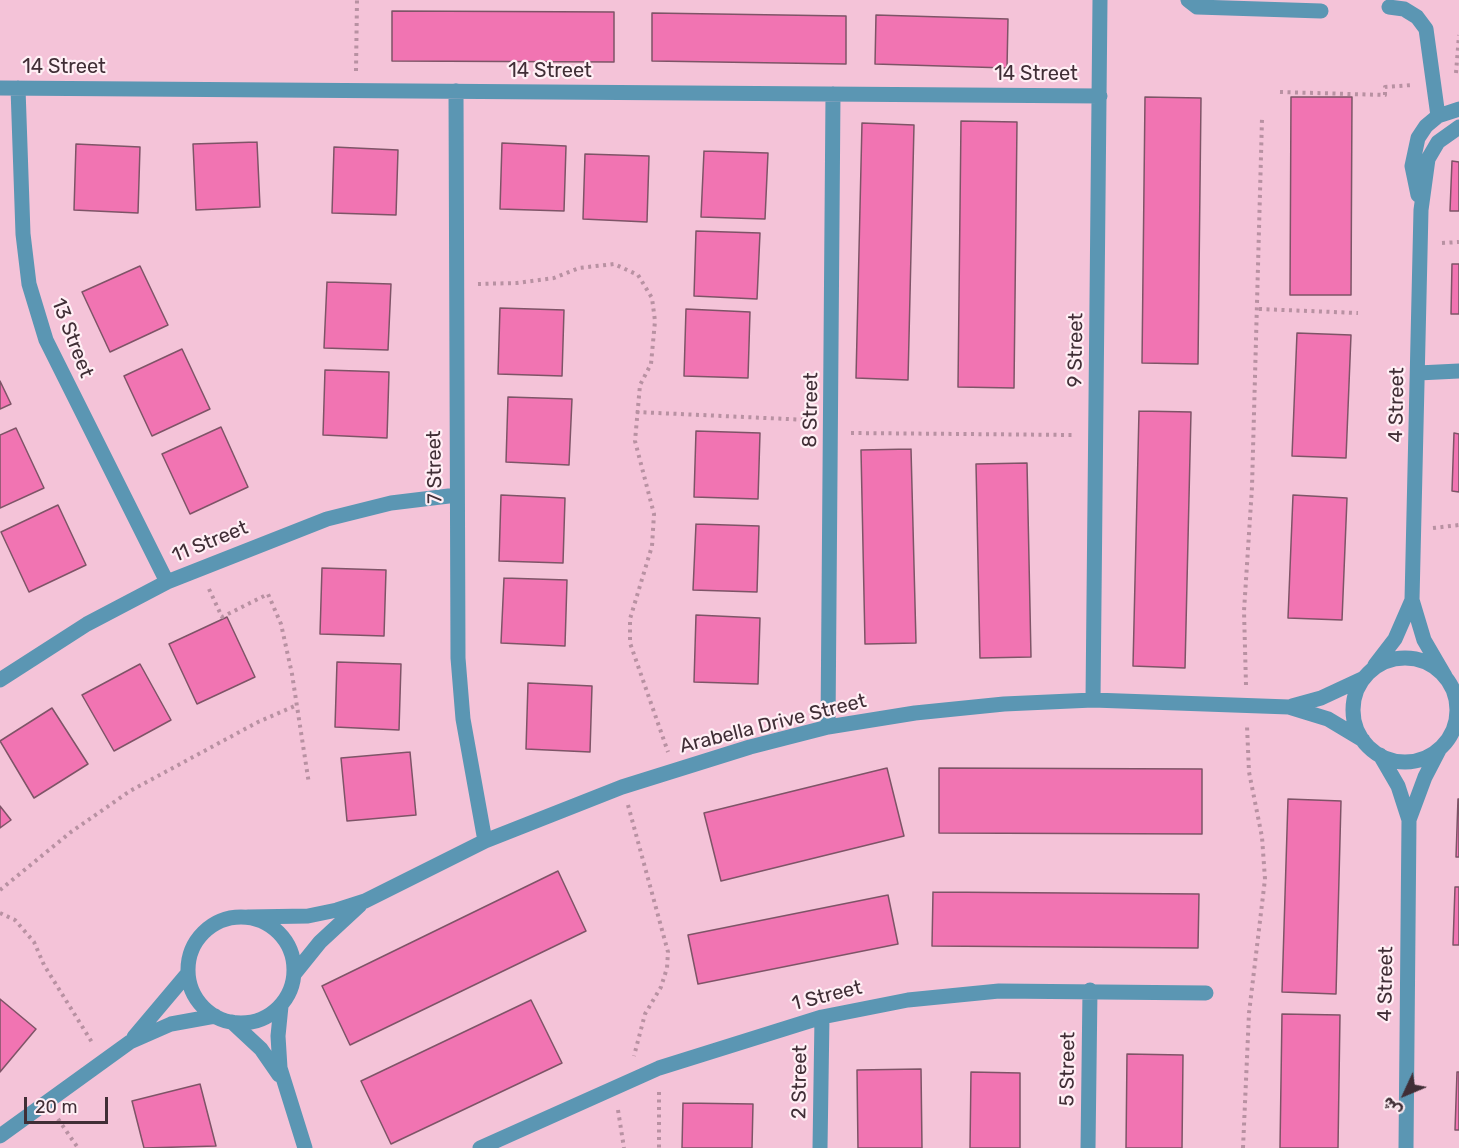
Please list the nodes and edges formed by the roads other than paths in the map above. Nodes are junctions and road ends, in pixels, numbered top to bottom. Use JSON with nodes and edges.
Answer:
{"nodes":[{"id":1,"x":1100,"y":0,"type":"edge"},
{"id":2,"x":1188,"y":0,"type":"edge"},
{"id":3,"x":1389,"y":7,"type":"dead end"},
{"id":4,"x":1321,"y":11,"type":"dead end"},
{"id":5,"x":0,"y":88,"type":"edge"},
{"id":6,"x":18,"y":88,"type":"junction"},
{"id":7,"x":456,"y":91,"type":"junction"},
{"id":8,"x":833,"y":94,"type":"junction"},
{"id":9,"x":1100,"y":96,"type":"junction"},
{"id":10,"x":1459,"y":109,"type":"edge"},
{"id":11,"x":1438,"y":116,"type":"junction"},
{"id":12,"x":1459,"y":127,"type":"edge"},
{"id":13,"x":1421,"y":210,"type":"junction"},
{"id":14,"x":1459,"y":371,"type":"edge"},
{"id":15,"x":1418,"y":373,"type":"junction"},
{"id":16,"x":457,"y":495,"type":"junction"},
{"id":17,"x":167,"y":582,"type":"junction"},
{"id":18,"x":1412,"y":600,"type":"junction"},
{"id":19,"x":1366,"y":675,"type":"junction"},
{"id":20,"x":0,"y":680,"type":"edge"},
{"id":21,"x":1452,"y":682,"type":"edge"},
{"id":22,"x":1093,"y":699,"type":"junction"},
{"id":23,"x":1289,"y":707,"type":"junction"},
{"id":24,"x":828,"y":727,"type":"junction"},
{"id":25,"x":1455,"y":733,"type":"edge"},
{"id":26,"x":1364,"y":740,"type":"junction"},
{"id":27,"x":1439,"y":750,"type":"junction"},
{"id":28,"x":1380,"y":755,"type":"junction"},
{"id":29,"x":1409,"y":820,"type":"junction"},
{"id":30,"x":485,"y":841,"type":"junction"},
{"id":31,"x":365,"y":901,"type":"junction"},
{"id":32,"x":249,"y":917,"type":"junction"},
{"id":33,"x":188,"y":973,"type":"junction"},
{"id":34,"x":295,"y":973,"type":"junction"},
{"id":35,"x":1090,"y":990,"type":"junction"},
{"id":36,"x":1206,"y":993,"type":"dead end"},
{"id":37,"x":282,"y":1006,"type":"junction"},
{"id":38,"x":215,"y":1017,"type":"junction"},
{"id":39,"x":822,"y":1017,"type":"junction"},
{"id":40,"x":232,"y":1022,"type":"junction"},
{"id":41,"x":130,"y":1042,"type":"junction"},
{"id":42,"x":284,"y":1083,"type":"junction"},
{"id":43,"x":0,"y":1136,"type":"edge"},
{"id":44,"x":305,"y":1148,"type":"edge"},
{"id":45,"x":480,"y":1148,"type":"edge"},
{"id":46,"x":820,"y":1148,"type":"edge"},
{"id":47,"x":1088,"y":1148,"type":"edge"},
{"id":48,"x":1406,"y":1148,"type":"edge"}],
"edges":[{"from":1,"to":9,"type":"street","name":"9 Street"},
{"from":2,"to":4,"type":"street"},
{"from":3,"to":11,"type":"street"},
{"from":5,"to":6,"type":"street","name":"14 Street"},
{"from":6,"to":7,"type":"street","name":"14 Street"},
{"from":6,"to":17,"type":"street","name":"13 Street"},
{"from":7,"to":8,"type":"street","name":"14 Street"},
{"from":7,"to":16,"type":"street","name":"7 Street"},
{"from":8,"to":9,"type":"street","name":"14 Street"},
{"from":8,"to":24,"type":"street","name":"8 Street"},
{"from":9,"to":22,"type":"street","name":"9 Street"},
{"from":10,"to":11,"type":"street"},
{"from":11,"to":13,"type":"street","name":"4 Street"},
{"from":12,"to":13,"type":"street","name":"4 Street"},
{"from":13,"to":15,"type":"street","name":"4 Street"},
{"from":14,"to":15,"type":"street"},
{"from":15,"to":18,"type":"street","name":"4 Street"},
{"from":16,"to":17,"type":"street","name":"11 Street"},
{"from":16,"to":30,"type":"street","name":"7 Street"},
{"from":17,"to":20,"type":"street","name":"11 Street"},
{"from":18,"to":19,"type":"street"},
{"from":18,"to":21,"type":"street"},
{"from":19,"to":21,"type":"street"},
{"from":19,"to":23,"type":"street"},
{"from":19,"to":26,"type":"street"},
{"from":21,"to":25,"type":"street"},
{"from":22,"to":23,"type":"street","name":"Arabella Drive Street"},
{"from":22,"to":24,"type":"street","name":"Arabella Drive Street"},
{"from":23,"to":26,"type":"street"},
{"from":24,"to":30,"type":"street","name":"Arabella Drive Street"},
{"from":25,"to":27,"type":"street"},
{"from":26,"to":28,"type":"street"},
{"from":27,"to":28,"type":"street"},
{"from":27,"to":29,"type":"street"},
{"from":28,"to":29,"type":"street"},
{"from":29,"to":48,"type":"street","name":"4 Street"},
{"from":30,"to":31,"type":"street","name":"Arabella Drive Street"},
{"from":31,"to":32,"type":"street"},
{"from":31,"to":34,"type":"street"},
{"from":32,"to":33,"type":"street"},
{"from":32,"to":34,"type":"street"},
{"from":33,"to":38,"type":"street"},
{"from":33,"to":41,"type":"street"},
{"from":34,"to":37,"type":"street"},
{"from":35,"to":36,"type":"street","name":"1 Street"},
{"from":35,"to":39,"type":"street","name":"1 Street"},
{"from":35,"to":47,"type":"street","name":"5 Street"},
{"from":37,"to":40,"type":"street"},
{"from":37,"to":42,"type":"street"},
{"from":38,"to":40,"type":"street"},
{"from":38,"to":41,"type":"street"},
{"from":39,"to":45,"type":"street","name":"1 Street"},
{"from":39,"to":46,"type":"street","name":"2 Street"},
{"from":40,"to":42,"type":"street"},
{"from":41,"to":43,"type":"street"},
{"from":42,"to":44,"type":"street"}]}
